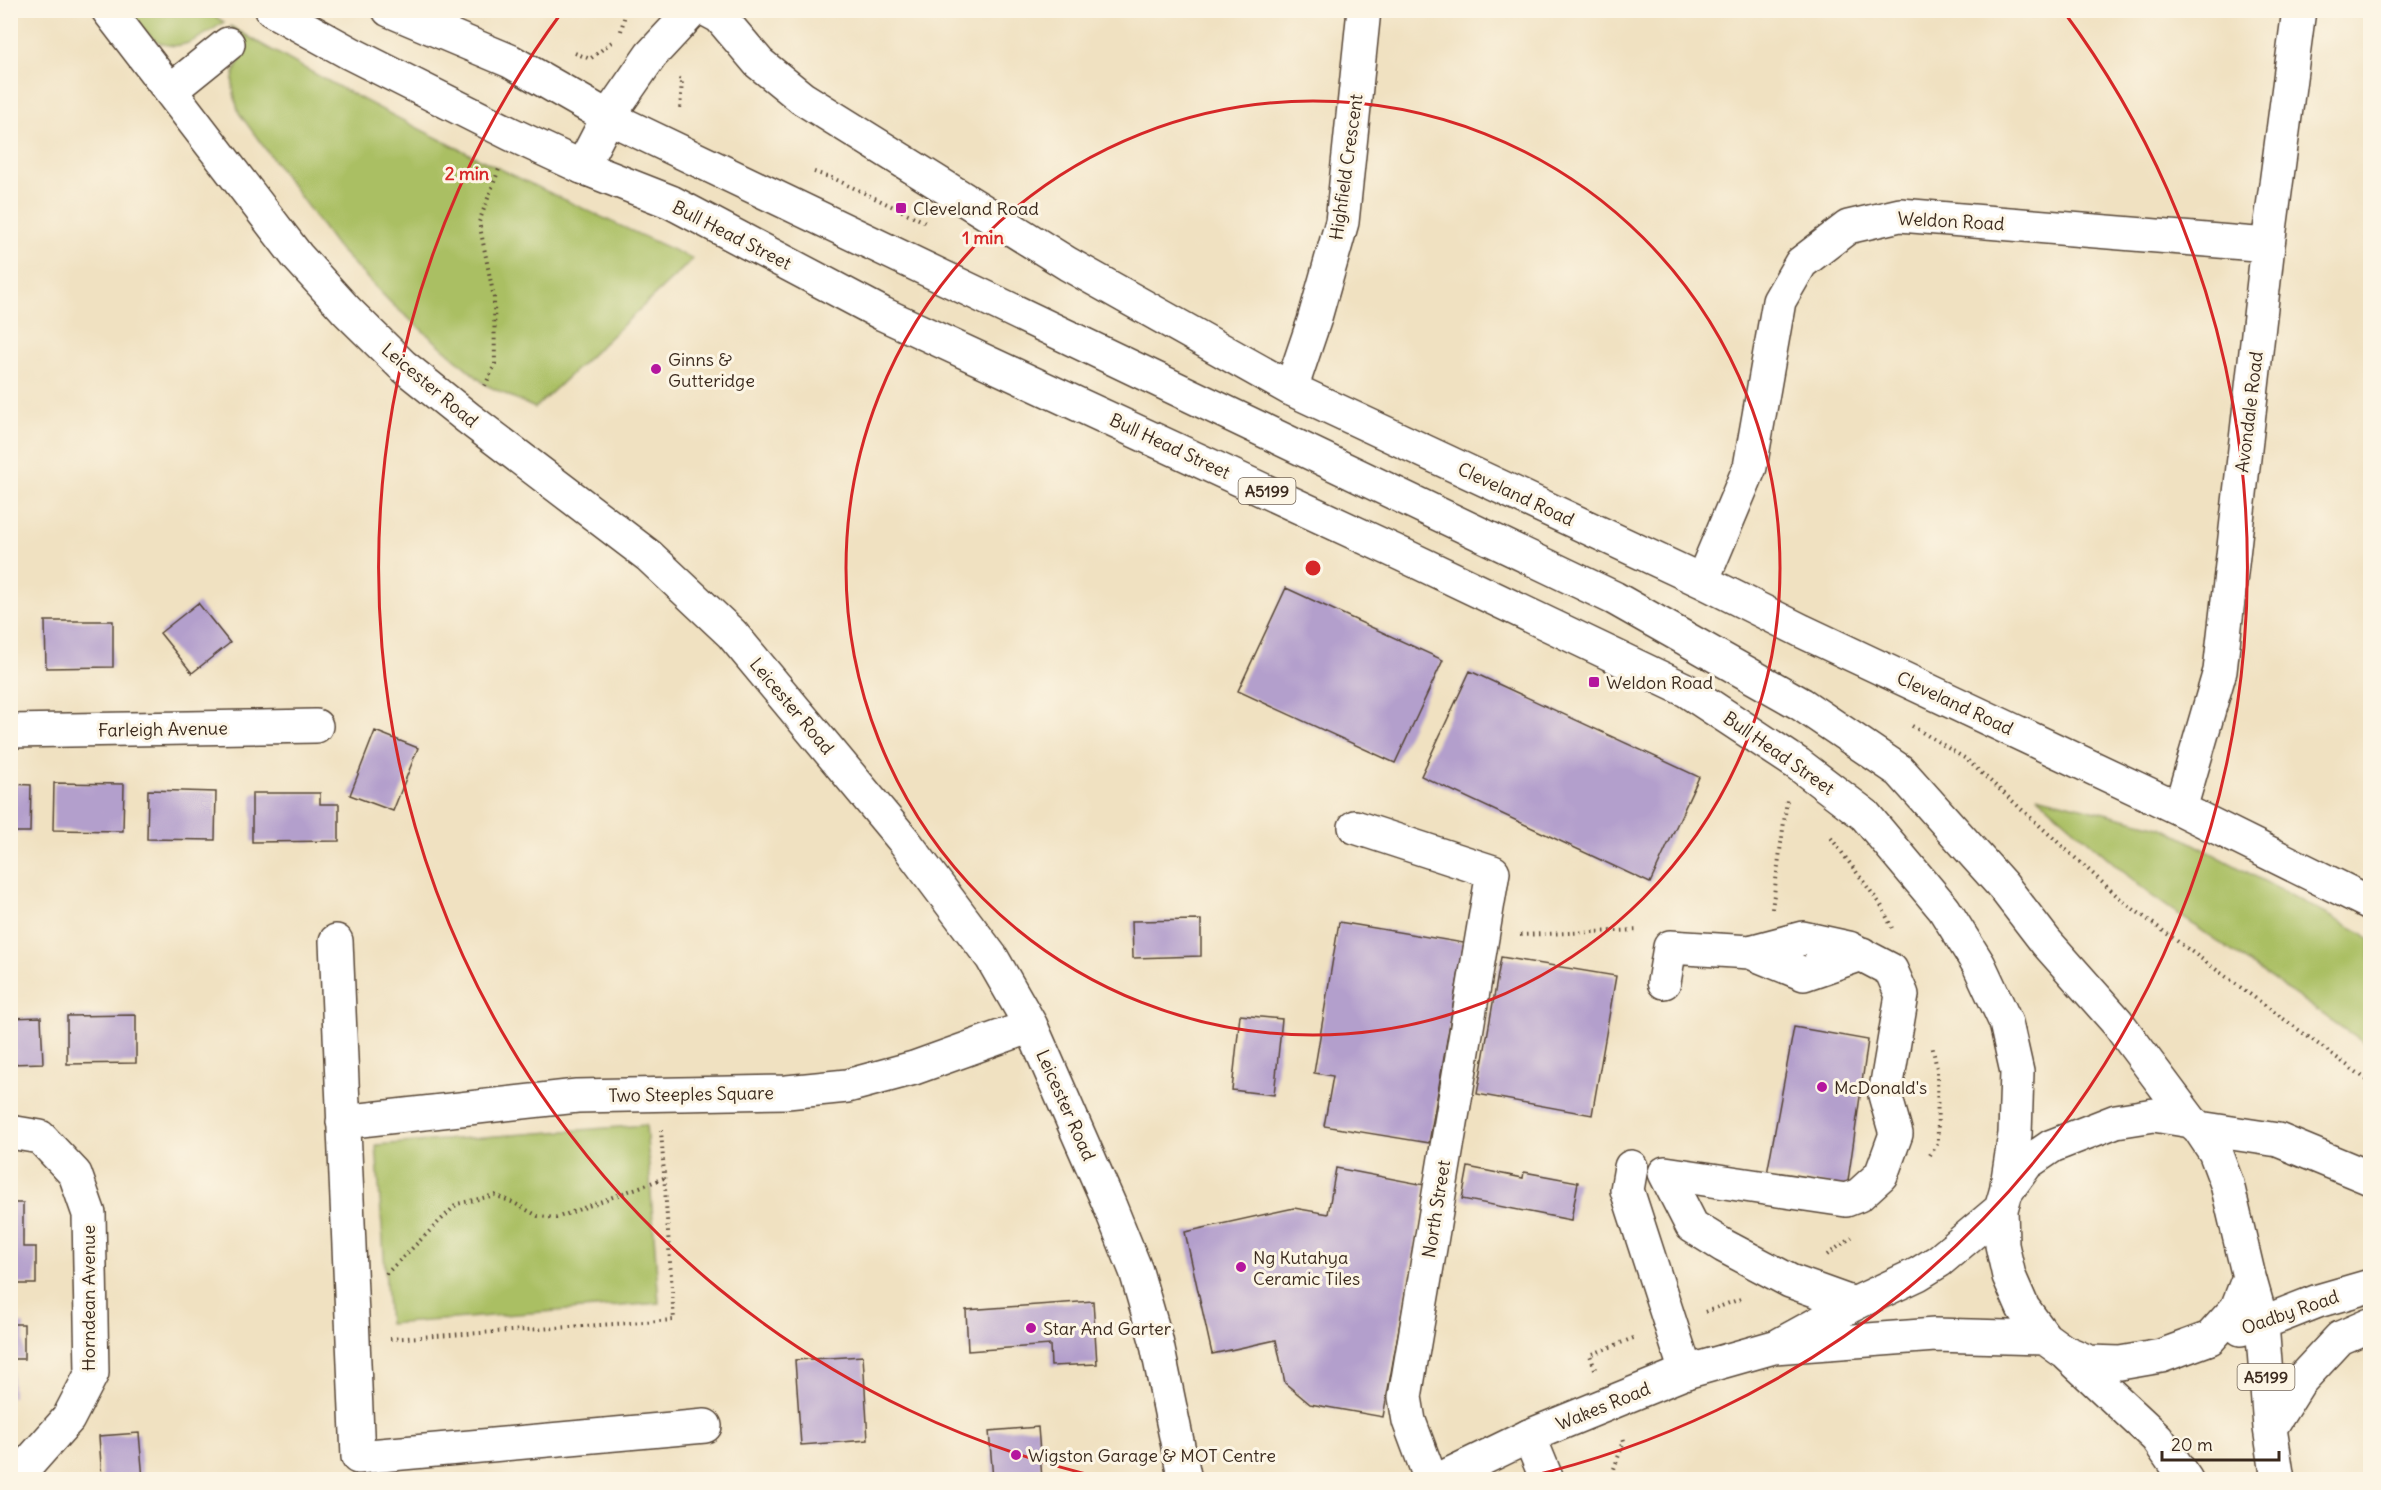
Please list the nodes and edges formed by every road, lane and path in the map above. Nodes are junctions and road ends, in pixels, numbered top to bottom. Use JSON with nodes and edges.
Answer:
{"nodes":[{"id":1,"x":108,"y":10,"type":"edge"},
{"id":2,"x":272,"y":10,"type":"edge"},
{"id":3,"x":388,"y":10,"type":"edge"},
{"id":4,"x":626,"y":10,"type":"edge"},
{"id":5,"x":693,"y":10,"type":"edge"},
{"id":6,"x":707,"y":10,"type":"edge"},
{"id":7,"x":1364,"y":10,"type":"edge"},
{"id":8,"x":2299,"y":10,"type":"edge"},
{"id":9,"x":228,"y":44,"type":"dead end"},
{"id":10,"x":571,"y":51,"type":"dead end"},
{"id":11,"x":651,"y":55,"type":"junction"},
{"id":12,"x":171,"y":90,"type":"junction"},
{"id":13,"x":686,"y":116,"type":"dead end"},
{"id":14,"x":608,"y":117,"type":"junction"},
{"id":15,"x":511,"y":134,"type":"junction"},
{"id":16,"x":582,"y":167,"type":"junction"},
{"id":17,"x":813,"y":172,"type":"dead end"},
{"id":18,"x":930,"y":224,"type":"dead end"},
{"id":19,"x":2268,"y":245,"type":"junction"},
{"id":20,"x":1291,"y":389,"type":"junction"},
{"id":21,"x":468,"y":418,"type":"junction"},
{"id":22,"x":1702,"y":581,"type":"junction"},
{"id":23,"x":316,"y":726,"type":"dead end"},
{"id":24,"x":1911,"y":726,"type":"dead end"},
{"id":25,"x":10,"y":731,"type":"edge"},
{"id":26,"x":1789,"y":792,"type":"dead end"},
{"id":27,"x":2180,"y":809,"type":"junction"},
{"id":28,"x":1355,"y":827,"type":"dead end"},
{"id":29,"x":2370,"y":903,"type":"edge"},
{"id":30,"x":1772,"y":915,"type":"dead end"},
{"id":31,"x":1639,"y":930,"type":"dead end"},
{"id":32,"x":1480,"y":936,"type":"junction"},
{"id":33,"x":336,"y":941,"type":"dead end"},
{"id":34,"x":1664,"y":982,"type":"dead end"},
{"id":35,"x":1031,"y":1026,"type":"junction"},
{"id":36,"x":2370,"y":1082,"type":"edge"},
{"id":37,"x":658,"y":1093,"type":"junction"},
{"id":38,"x":343,"y":1122,"type":"junction"},
{"id":39,"x":2195,"y":1124,"type":"junction"},
{"id":40,"x":10,"y":1132,"type":"edge"},
{"id":41,"x":1631,"y":1167,"type":"dead end"},
{"id":42,"x":664,"y":1178,"type":"junction"},
{"id":43,"x":2370,"y":1178,"type":"edge"},
{"id":44,"x":2004,"y":1201,"type":"junction"},
{"id":45,"x":2249,"y":1277,"type":"junction"},
{"id":46,"x":2370,"y":1286,"type":"edge"},
{"id":47,"x":1854,"y":1304,"type":"junction"},
{"id":48,"x":2262,"y":1323,"type":"junction"},
{"id":49,"x":351,"y":1326,"type":"junction"},
{"id":50,"x":2370,"y":1326,"type":"edge"},
{"id":51,"x":2210,"y":1338,"type":"junction"},
{"id":52,"x":2054,"y":1344,"type":"junction"},
{"id":53,"x":1774,"y":1347,"type":"junction"},
{"id":54,"x":1686,"y":1372,"type":"junction"},
{"id":55,"x":705,"y":1426,"type":"dead end"},
{"id":56,"x":2270,"y":1428,"type":"junction"},
{"id":57,"x":1529,"y":1436,"type":"junction"},
{"id":58,"x":14,"y":1479,"type":"edge"},
{"id":59,"x":1185,"y":1479,"type":"edge"},
{"id":60,"x":1431,"y":1479,"type":"edge"},
{"id":61,"x":1438,"y":1479,"type":"edge"},
{"id":62,"x":1547,"y":1479,"type":"edge"},
{"id":63,"x":2186,"y":1479,"type":"edge"},
{"id":64,"x":2278,"y":1479,"type":"edge"}],
"edges":[{"from":1,"to":12,"type":"street","name":"Leicester Road"},
{"from":2,"to":15,"type":"street","name":"Bull Head Street","number":"A5199"},
{"from":3,"to":14,"type":"street"},
{"from":4,"to":10,"type":"path"},
{"from":5,"to":11,"type":"street"},
{"from":6,"to":20,"type":"street","name":"Cleveland Road"},
{"from":7,"to":20,"type":"street","name":"Highfield Crescent"},
{"from":8,"to":19,"type":"street","name":"Avondale Road"},
{"from":9,"to":12,"type":"street"},
{"from":11,"to":13,"type":"path"},
{"from":11,"to":14,"type":"street"},
{"from":12,"to":21,"type":"street","name":"Leicester Road"},
{"from":14,"to":16,"type":"street"},
{"from":14,"to":39,"type":"street"},
{"from":15,"to":16,"type":"street","name":"Bull Head Street","number":"A5199"},
{"from":15,"to":21,"type":"path"},
{"from":16,"to":44,"type":"street","name":"Bull Head Street","number":"A5199"},
{"from":17,"to":18,"type":"path"},
{"from":19,"to":22,"type":"street","name":"Weldon Road"},
{"from":19,"to":27,"type":"street","name":"Avondale Road"},
{"from":20,"to":22,"type":"street","name":"Cleveland Road"},
{"from":21,"to":35,"type":"street","name":"Leicester Road"},
{"from":22,"to":27,"type":"street","name":"Cleveland Road"},
{"from":23,"to":25,"type":"street","name":"Farleigh Avenue"},
{"from":24,"to":36,"type":"path"},
{"from":26,"to":30,"type":"path"},
{"from":27,"to":29,"type":"street","name":"Cleveland Road"},
{"from":28,"to":32,"type":"street","name":"North Street"},
{"from":31,"to":32,"type":"path"},
{"from":32,"to":60,"type":"street","name":"North Street"},
{"from":33,"to":38,"type":"street"},
{"from":34,"to":47,"type":"street"},
{"from":35,"to":37,"type":"street","name":"Two Steeples Square"},
{"from":35,"to":59,"type":"street","name":"Leicester Road"},
{"from":37,"to":38,"type":"street","name":"Two Steeples Square"},
{"from":37,"to":42,"type":"path"},
{"from":38,"to":49,"type":"street"},
{"from":39,"to":43,"type":"street"},
{"from":39,"to":44,"type":"street","name":"Wakes Road"},
{"from":39,"to":45,"type":"street"},
{"from":40,"to":58,"type":"street","name":"Horndean Avenue"},
{"from":41,"to":54,"type":"street"},
{"from":42,"to":49,"type":"path"},
{"from":42,"to":49,"type":"path"},
{"from":44,"to":47,"type":"street","name":"Wakes Road"},
{"from":44,"to":52,"type":"street","name":"Bull Head Street"},
{"from":45,"to":48,"type":"street","number":"A5199"},
{"from":45,"to":51,"type":"street"},
{"from":46,"to":48,"type":"street","name":"Oadby Road"},
{"from":47,"to":53,"type":"street","name":"Wakes Road"},
{"from":48,"to":51,"type":"street","name":"Oadby Road"},
{"from":48,"to":56,"type":"street","number":"A5199"},
{"from":49,"to":55,"type":"street"},
{"from":50,"to":56,"type":"street"},
{"from":51,"to":52,"type":"street","name":"Oadby Road"},
{"from":52,"to":53,"type":"street","name":"Wakes Road"},
{"from":52,"to":63,"type":"street"},
{"from":53,"to":54,"type":"street","name":"Wakes Road"},
{"from":54,"to":57,"type":"street","name":"Wakes Road"},
{"from":56,"to":64,"type":"street","number":"A5199"},
{"from":57,"to":61,"type":"street","name":"Wakes Road"},
{"from":57,"to":62,"type":"street"}]}
